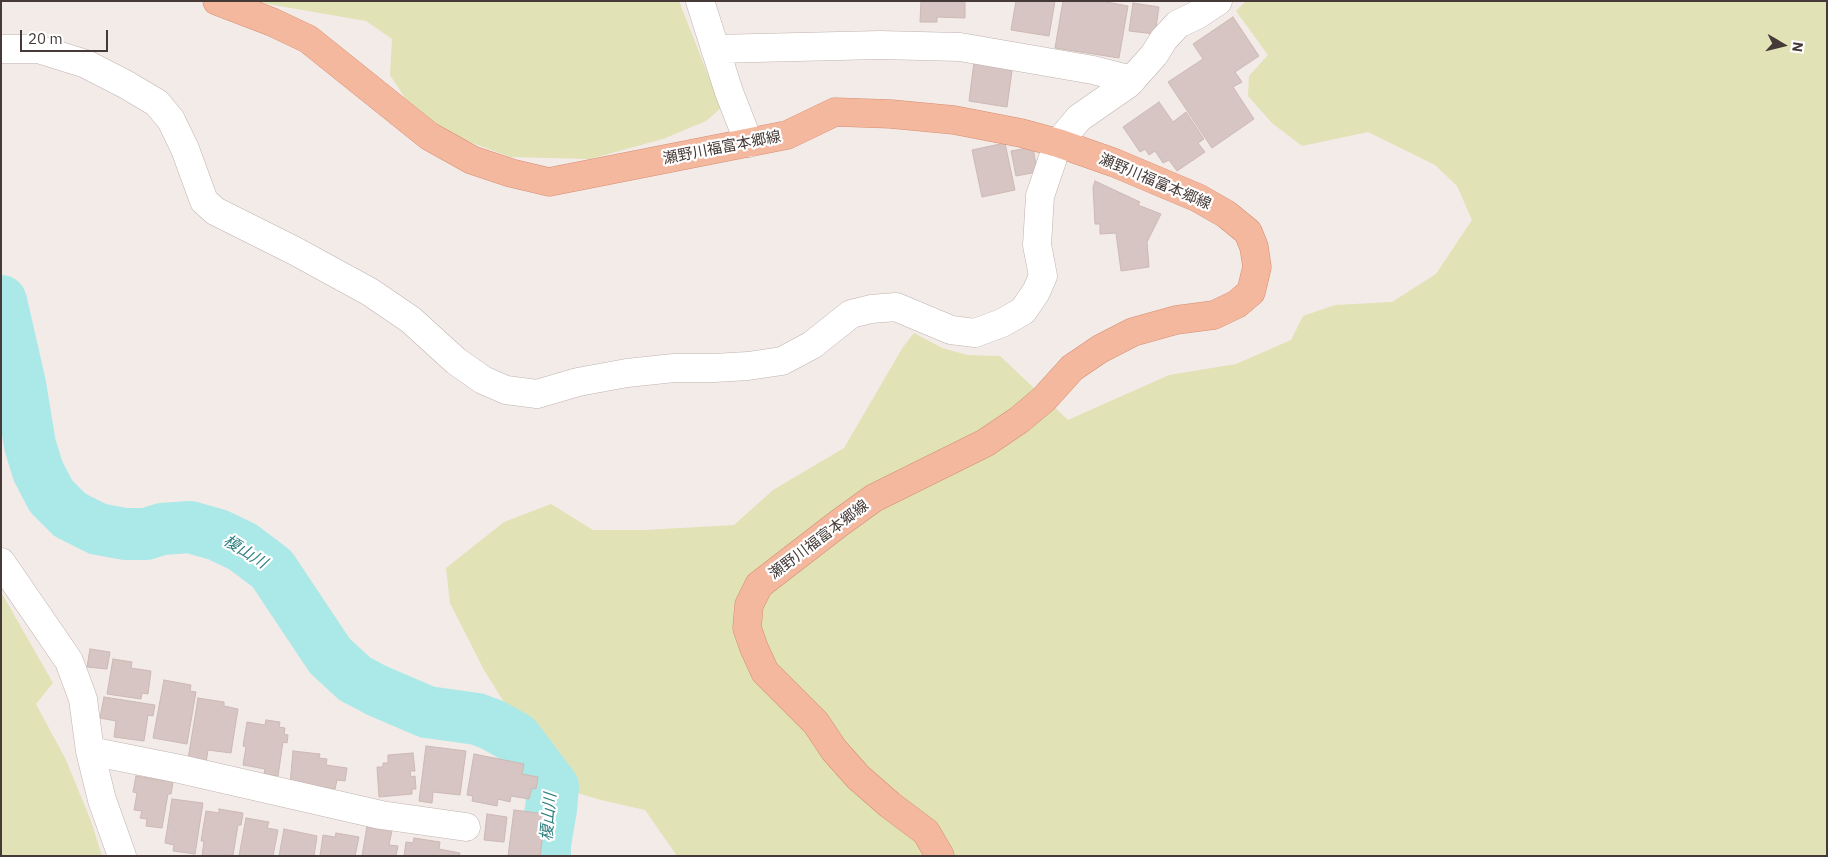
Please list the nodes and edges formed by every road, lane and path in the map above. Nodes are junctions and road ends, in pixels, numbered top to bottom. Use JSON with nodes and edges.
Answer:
{"nodes":[{"id":1,"x":217,"y":1,"type":"edge"},
{"id":2,"x":700,"y":1,"type":"edge"},
{"id":3,"x":1218,"y":1,"type":"edge"},
{"id":4,"x":1,"y":49,"type":"edge"},
{"id":5,"x":715,"y":49,"type":"junction"},
{"id":6,"x":1132,"y":80,"type":"junction"},
{"id":7,"x":749,"y":142,"type":"junction"},
{"id":8,"x":1058,"y":143,"type":"junction"},
{"id":9,"x":1,"y":562,"type":"edge"},
{"id":10,"x":90,"y":751,"type":"junction"},
{"id":11,"x":466,"y":827,"type":"dead end"},
{"id":12,"x":122,"y":856,"type":"edge"},
{"id":13,"x":940,"y":856,"type":"edge"}],
"edges":[{"from":1,"to":7,"type":"main road","name":"瀬野川福富本郷線"},
{"from":2,"to":5,"type":"street"},
{"from":3,"to":6,"type":"street"},
{"from":4,"to":8,"type":"street"},
{"from":5,"to":6,"type":"street"},
{"from":5,"to":7,"type":"street"},
{"from":6,"to":8,"type":"street"},
{"from":7,"to":8,"type":"main road","name":"瀬野川福富本郷線"},
{"from":8,"to":13,"type":"main road","name":"瀬野川福富本郷線"},
{"from":9,"to":10,"type":"street"},
{"from":10,"to":11,"type":"street"},
{"from":10,"to":12,"type":"street"}]}
